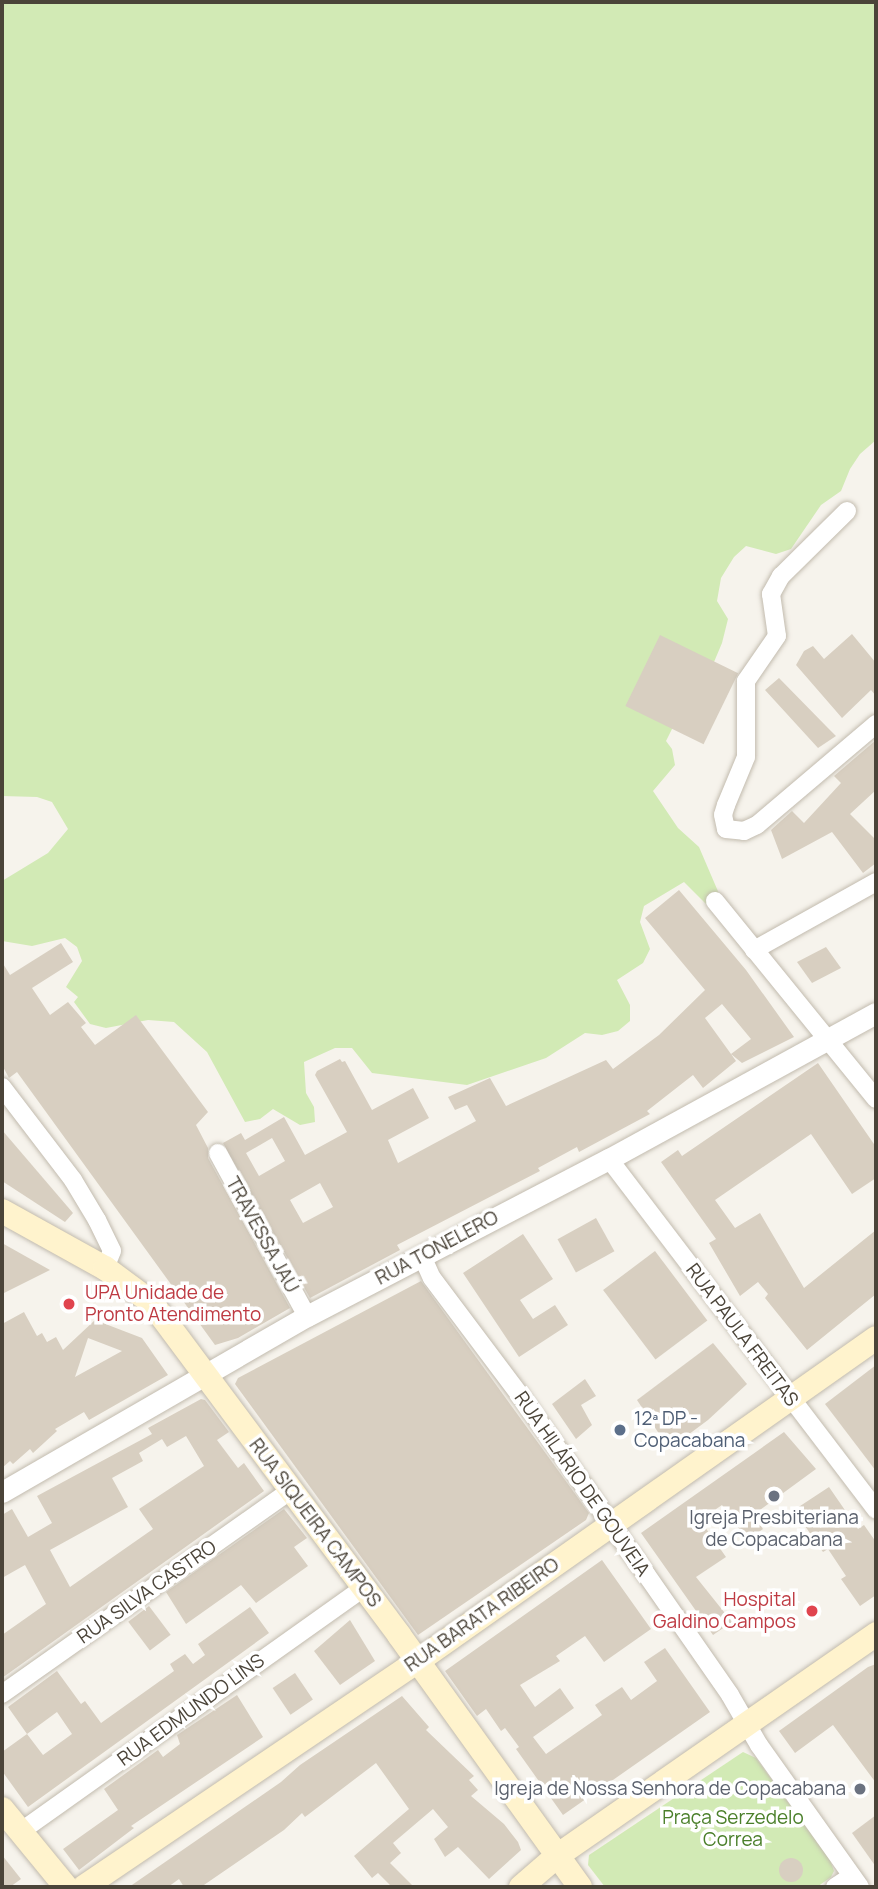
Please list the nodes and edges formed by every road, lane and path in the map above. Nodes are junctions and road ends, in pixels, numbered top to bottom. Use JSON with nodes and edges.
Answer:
{"nodes":[{"id":1,"x":847,"y":511,"type":"dead end"},
{"id":2,"x":876,"y":724,"type":"edge"},
{"id":3,"x":876,"y":882,"type":"edge"},
{"id":4,"x":715,"y":901,"type":"dead end"},
{"id":5,"x":754,"y":950,"type":"junction"},
{"id":6,"x":876,"y":1013,"type":"edge"},
{"id":7,"x":827,"y":1040,"type":"junction"},
{"id":8,"x":2,"y":1087,"type":"edge"},
{"id":9,"x":876,"y":1099,"type":"edge"},
{"id":10,"x":218,"y":1153,"type":"dead end"},
{"id":11,"x":609,"y":1159,"type":"junction"},
{"id":12,"x":2,"y":1211,"type":"edge"},
{"id":13,"x":422,"y":1256,"type":"junction"},
{"id":14,"x":105,"y":1268,"type":"junction"},
{"id":15,"x":307,"y":1316,"type":"junction"},
{"id":16,"x":876,"y":1338,"type":"edge"},
{"id":17,"x":206,"y":1375,"type":"junction"},
{"id":18,"x":790,"y":1398,"type":"junction"},
{"id":19,"x":292,"y":1490,"type":"junction"},
{"id":20,"x":2,"y":1492,"type":"edge"},
{"id":21,"x":876,"y":1510,"type":"edge"},
{"id":22,"x":610,"y":1525,"type":"junction"},
{"id":23,"x":363,"y":1588,"type":"junction"},
{"id":24,"x":876,"y":1634,"type":"edge"},
{"id":25,"x":418,"y":1661,"type":"junction"},
{"id":26,"x":2,"y":1694,"type":"edge"},
{"id":27,"x":746,"y":1724,"type":"junction"},
{"id":28,"x":2,"y":1809,"type":"edge"},
{"id":29,"x":20,"y":1832,"type":"junction"},
{"id":30,"x":557,"y":1856,"type":"junction"},
{"id":31,"x":856,"y":1882,"type":"edge"},
{"id":32,"x":66,"y":1887,"type":"edge"},
{"id":33,"x":84,"y":1887,"type":"edge"},
{"id":34,"x":521,"y":1887,"type":"edge"},
{"id":35,"x":580,"y":1887,"type":"edge"},
{"id":36,"x":835,"y":1887,"type":"edge"}],
"edges":[{"from":1,"to":2,"type":"street"},
{"from":3,"to":5,"type":"street"},
{"from":4,"to":5,"type":"street"},
{"from":5,"to":7,"type":"street"},
{"from":6,"to":7,"type":"street","name":"RUA TONELERO"},
{"from":7,"to":9,"type":"street"},
{"from":7,"to":11,"type":"street","name":"RUA TONELERO"},
{"from":8,"to":14,"type":"street"},
{"from":10,"to":15,"type":"street","name":"TRAVESSA JAÚ"},
{"from":11,"to":13,"type":"street","name":"RUA TONELERO"},
{"from":11,"to":18,"type":"street","name":"RUA PAULA FREITAS"},
{"from":12,"to":14,"type":"main road","name":"RUA SIQUEIRA CAMPOS"},
{"from":13,"to":15,"type":"street","name":"RUA TONELERO"},
{"from":13,"to":22,"type":"street","name":"RUA HILÁRIO DE GOUVEIA"},
{"from":14,"to":17,"type":"main road","name":"RUA SIQUEIRA CAMPOS"},
{"from":15,"to":17,"type":"street","name":"RUA TONELERO"},
{"from":16,"to":18,"type":"main road","name":"RUA BARATA RIBEIRO"},
{"from":17,"to":19,"type":"main road","name":"RUA SIQUEIRA CAMPOS"},
{"from":17,"to":20,"type":"street","name":"RUA TONELERO"},
{"from":18,"to":21,"type":"street","name":"RUA PAULA FREITAS"},
{"from":18,"to":22,"type":"main road","name":"RUA BARATA RIBEIRO"},
{"from":19,"to":23,"type":"main road","name":"RUA SIQUEIRA CAMPOS"},
{"from":19,"to":26,"type":"street","name":"RUA SILVA CASTRO"},
{"from":22,"to":25,"type":"main road","name":"RUA BARATA RIBEIRO"},
{"from":22,"to":27,"type":"street","name":"RUA HILÁRIO DE GOUVEIA"},
{"from":23,"to":25,"type":"main road","name":"RUA SIQUEIRA CAMPOS"},
{"from":23,"to":29,"type":"street","name":"RUA EDMUNDO LINS"},
{"from":24,"to":27,"type":"main road"},
{"from":25,"to":30,"type":"main road","name":"RUA SIQUEIRA CAMPOS"},
{"from":25,"to":33,"type":"main road","name":"RUA BARATA RIBEIRO"},
{"from":27,"to":30,"type":"main road"},
{"from":27,"to":31,"type":"street","name":"RUA HILÁRIO DE GOUVEIA"},
{"from":28,"to":29,"type":"main road"},
{"from":29,"to":32,"type":"main road"},
{"from":30,"to":34,"type":"main road"},
{"from":30,"to":35,"type":"main road","name":"RUA SIQUEIRA CAMPOS"},
{"from":31,"to":36,"type":"street"}]}
